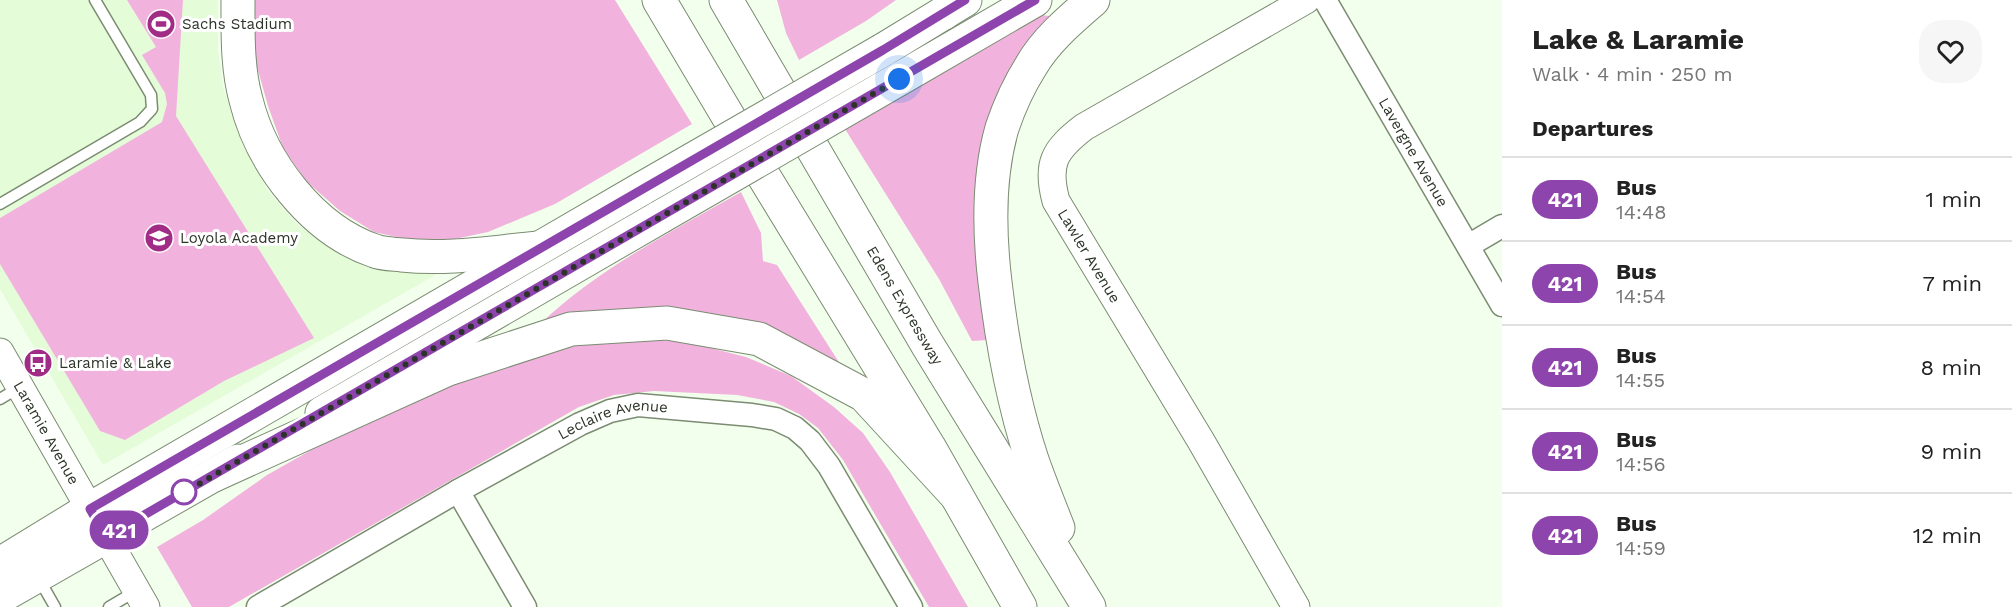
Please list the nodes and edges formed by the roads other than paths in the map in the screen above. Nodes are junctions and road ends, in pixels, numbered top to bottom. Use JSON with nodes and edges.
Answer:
{"nodes":[{"id":1,"x":95,"y":0,"type":"edge"},
{"id":2,"x":238,"y":0,"type":"edge"},
{"id":3,"x":659,"y":0,"type":"edge"},
{"id":4,"x":726,"y":0,"type":"edge"},
{"id":5,"x":738,"y":0,"type":"edge"},
{"id":6,"x":1035,"y":0,"type":"edge"},
{"id":7,"x":1092,"y":0,"type":"edge"},
{"id":8,"x":1306,"y":0,"type":"edge"},
{"id":9,"x":1325,"y":0,"type":"edge"},
{"id":10,"x":955,"y":4,"type":"edge"},
{"id":11,"x":756,"y":52,"type":"junction"},
{"id":12,"x":0,"y":204,"type":"edge"},
{"id":13,"x":1502,"y":226,"type":"edge"},
{"id":14,"x":1468,"y":246,"type":"junction"},
{"id":15,"x":539,"y":248,"type":"junction"},
{"id":16,"x":1502,"y":304,"type":"edge"},
{"id":17,"x":0,"y":352,"type":"edge"},
{"id":18,"x":10,"y":393,"type":"edge"},
{"id":19,"x":214,"y":475,"type":"junction"},
{"id":20,"x":458,"y":492,"type":"junction"},
{"id":21,"x":956,"y":495,"type":"junction"},
{"id":22,"x":90,"y":509,"type":"junction"},
{"id":23,"x":106,"y":537,"type":"junction"},
{"id":24,"x":0,"y":564,"type":"edge"},
{"id":25,"x":37,"y":576,"type":"junction"},
{"id":26,"x":0,"y":597,"type":"edge"},
{"id":27,"x":141,"y":599,"type":"edge"},
{"id":28,"x":1086,"y":602,"type":"edge"},
{"id":29,"x":53,"y":606,"type":"edge"},
{"id":30,"x":109,"y":607,"type":"edge"},
{"id":31,"x":258,"y":607,"type":"edge"},
{"id":32,"x":525,"y":607,"type":"edge"},
{"id":33,"x":911,"y":607,"type":"edge"},
{"id":34,"x":1020,"y":607,"type":"edge"},
{"id":35,"x":1296,"y":607,"type":"edge"}],
"edges":[{"from":1,"to":12,"type":"lane"},
{"from":2,"to":15,"type":"main road"},
{"from":3,"to":21,"type":"main road"},
{"from":4,"to":11,"type":"main road","name":"Edens Expressway"},
{"from":5,"to":11,"type":"main road"},
{"from":6,"to":19,"type":"main road","bridge":true},
{"from":7,"to":28,"type":"main road"},
{"from":8,"to":35,"type":"street","name":"Lawler Avenue"},
{"from":9,"to":14,"type":"street","name":"Lavergne Avenue"},
{"from":10,"to":15,"type":"main road","bridge":true},
{"from":11,"to":28,"type":"main road","name":"Edens Expressway"},
{"from":13,"to":14,"type":"street"},
{"from":14,"to":16,"type":"street","name":"Lavergne Avenue"},
{"from":15,"to":22,"type":"main road"},
{"from":17,"to":18,"type":"street","name":"Laramie Avenue"},
{"from":18,"to":22,"type":"street","name":"Laramie Avenue"},
{"from":19,"to":21,"type":"main road"},
{"from":19,"to":23,"type":"main road"},
{"from":20,"to":31,"type":"street","name":"Leclaire Avenue"},
{"from":20,"to":32,"type":"street"},
{"from":20,"to":33,"type":"street","name":"Leclaire Avenue"},
{"from":21,"to":34,"type":"main road"},
{"from":22,"to":23,"type":"street","name":"Laramie Avenue"},
{"from":22,"to":24,"type":"main road"},
{"from":23,"to":25,"type":"main road"},
{"from":23,"to":27,"type":"street","name":"Laramie Avenue"},
{"from":25,"to":26,"type":"main road"},
{"from":25,"to":29,"type":"lane"},
{"from":27,"to":30,"type":"lane"}]}
